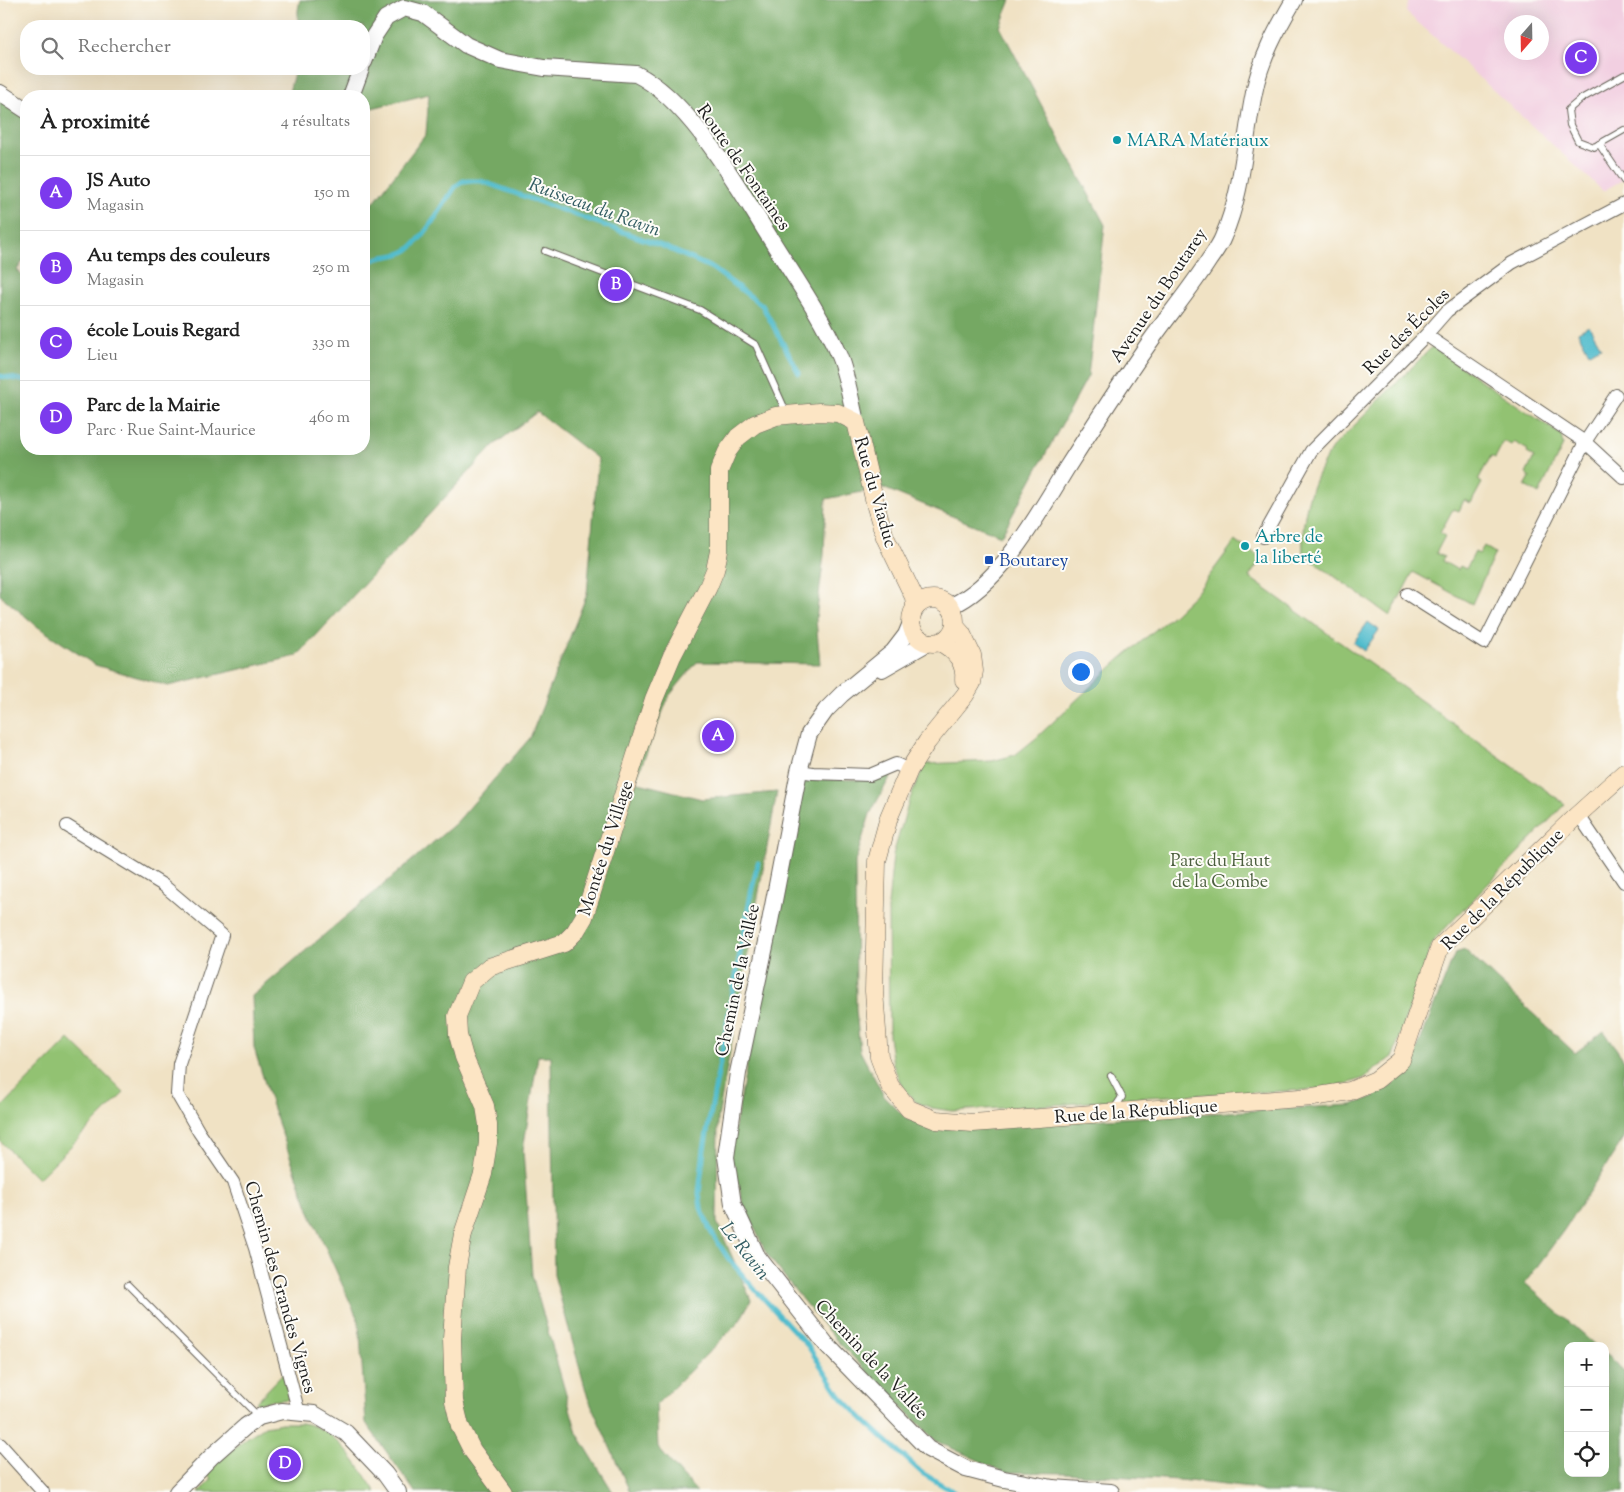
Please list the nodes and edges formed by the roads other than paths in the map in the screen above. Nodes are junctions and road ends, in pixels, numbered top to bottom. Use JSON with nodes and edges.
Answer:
{"nodes":[{"id":1,"x":1294,"y":0,"type":"edge"},
{"id":2,"x":370,"y":46,"type":"edge"},
{"id":3,"x":359,"y":75,"type":"edge"},
{"id":4,"x":1624,"y":75,"type":"edge"},
{"id":5,"x":353,"y":90,"type":"edge"},
{"id":6,"x":0,"y":93,"type":"edge"},
{"id":7,"x":20,"y":106,"type":"edge"},
{"id":8,"x":1624,"y":130,"type":"edge"},
{"id":9,"x":1599,"y":144,"type":"junction"},
{"id":10,"x":1624,"y":181,"type":"edge"},
{"id":11,"x":1624,"y":204,"type":"edge"},
{"id":12,"x":545,"y":251,"type":"dead end"},
{"id":13,"x":1426,"y":335,"type":"junction"},
{"id":14,"x":1616,"y":395,"type":"dead end"},
{"id":15,"x":787,"y":415,"type":"junction"},
{"id":16,"x":856,"y":422,"type":"junction"},
{"id":17,"x":1585,"y":442,"type":"junction"},
{"id":18,"x":1624,"y":478,"type":"edge"},
{"id":19,"x":1263,"y":537,"type":"dead end"},
{"id":20,"x":897,"y":561,"type":"junction"},
{"id":21,"x":1407,"y":594,"type":"dead end"},
{"id":22,"x":932,"y":598,"type":"junction"},
{"id":23,"x":913,"y":615,"type":"junction"},
{"id":24,"x":954,"y":617,"type":"junction"},
{"id":25,"x":934,"y":642,"type":"junction"},
{"id":26,"x":860,"y":680,"type":"junction"},
{"id":27,"x":946,"y":717,"type":"junction"},
{"id":28,"x":800,"y":767,"type":"junction"},
{"id":29,"x":908,"y":770,"type":"junction"},
{"id":30,"x":1624,"y":773,"type":"edge"},
{"id":31,"x":1578,"y":814,"type":"junction"},
{"id":32,"x":67,"y":826,"type":"dead end"},
{"id":33,"x":1624,"y":882,"type":"edge"},
{"id":34,"x":1111,"y":1076,"type":"dead end"},
{"id":35,"x":1112,"y":1113,"type":"junction"},
{"id":36,"x":128,"y":1285,"type":"dead end"},
{"id":37,"x":300,"y":1413,"type":"junction"},
{"id":38,"x":259,"y":1417,"type":"junction"},
{"id":39,"x":0,"y":1444,"type":"edge"},
{"id":40,"x":1053,"y":1490,"type":"edge"},
{"id":41,"x":43,"y":1492,"type":"edge"},
{"id":42,"x":177,"y":1492,"type":"edge"},
{"id":43,"x":398,"y":1492,"type":"edge"},
{"id":44,"x":504,"y":1492,"type":"edge"},
{"id":45,"x":1111,"y":1492,"type":"edge"}],
"edges":[{"from":1,"to":24,"type":"street","name":"Avenue du Boutarey"},
{"from":2,"to":16,"type":"street","name":"Route de Fontaines"},
{"from":3,"to":5,"type":"street"},
{"from":4,"to":9,"type":"lane"},
{"from":6,"to":7,"type":"street"},
{"from":8,"to":9,"type":"lane"},
{"from":9,"to":10,"type":"lane"},
{"from":11,"to":13,"type":"street","name":"Rue des Écoles"},
{"from":12,"to":15,"type":"lane"},
{"from":13,"to":17,"type":"street"},
{"from":13,"to":19,"type":"street","name":"Rue des Écoles"},
{"from":14,"to":17,"type":"street"},
{"from":15,"to":16,"type":"main road","name":"Montée du Village"},
{"from":15,"to":44,"type":"main road","name":"Montée du Village"},
{"from":16,"to":20,"type":"main road","name":"Rue du Viaduc"},
{"from":17,"to":18,"type":"street"},
{"from":17,"to":21,"type":"street"},
{"from":20,"to":22,"type":"main road","name":"Rue du Viaduc"},
{"from":20,"to":23,"type":"main road","name":"Rue du Viaduc"},
{"from":22,"to":23,"type":"main road"},
{"from":22,"to":24,"type":"main road"},
{"from":23,"to":25,"type":"main road"},
{"from":23,"to":26,"type":"street"},
{"from":24,"to":25,"type":"main road"},
{"from":24,"to":27,"type":"main road","name":"Rue de la République"},
{"from":25,"to":26,"type":"street"},
{"from":25,"to":27,"type":"main road","name":"Rue de la République"},
{"from":26,"to":28,"type":"street"},
{"from":27,"to":29,"type":"main road","name":"Rue de la République"},
{"from":28,"to":29,"type":"street"},
{"from":28,"to":40,"type":"street","name":"Chemin de la Vallée"},
{"from":29,"to":35,"type":"main road","name":"Rue de la République"},
{"from":30,"to":31,"type":"main road","name":"Rue de la République"},
{"from":31,"to":33,"type":"street"},
{"from":31,"to":35,"type":"main road","name":"Rue de la République"},
{"from":32,"to":37,"type":"street","name":"Chemin des Grandes Vignes"},
{"from":34,"to":35,"type":"lane"},
{"from":36,"to":38,"type":"lane"},
{"from":37,"to":38,"type":"street"},
{"from":37,"to":43,"type":"street"},
{"from":38,"to":42,"type":"street"},
{"from":39,"to":41,"type":"street"},
{"from":40,"to":45,"type":"street","name":"Chemin de la Vallée"}]}
